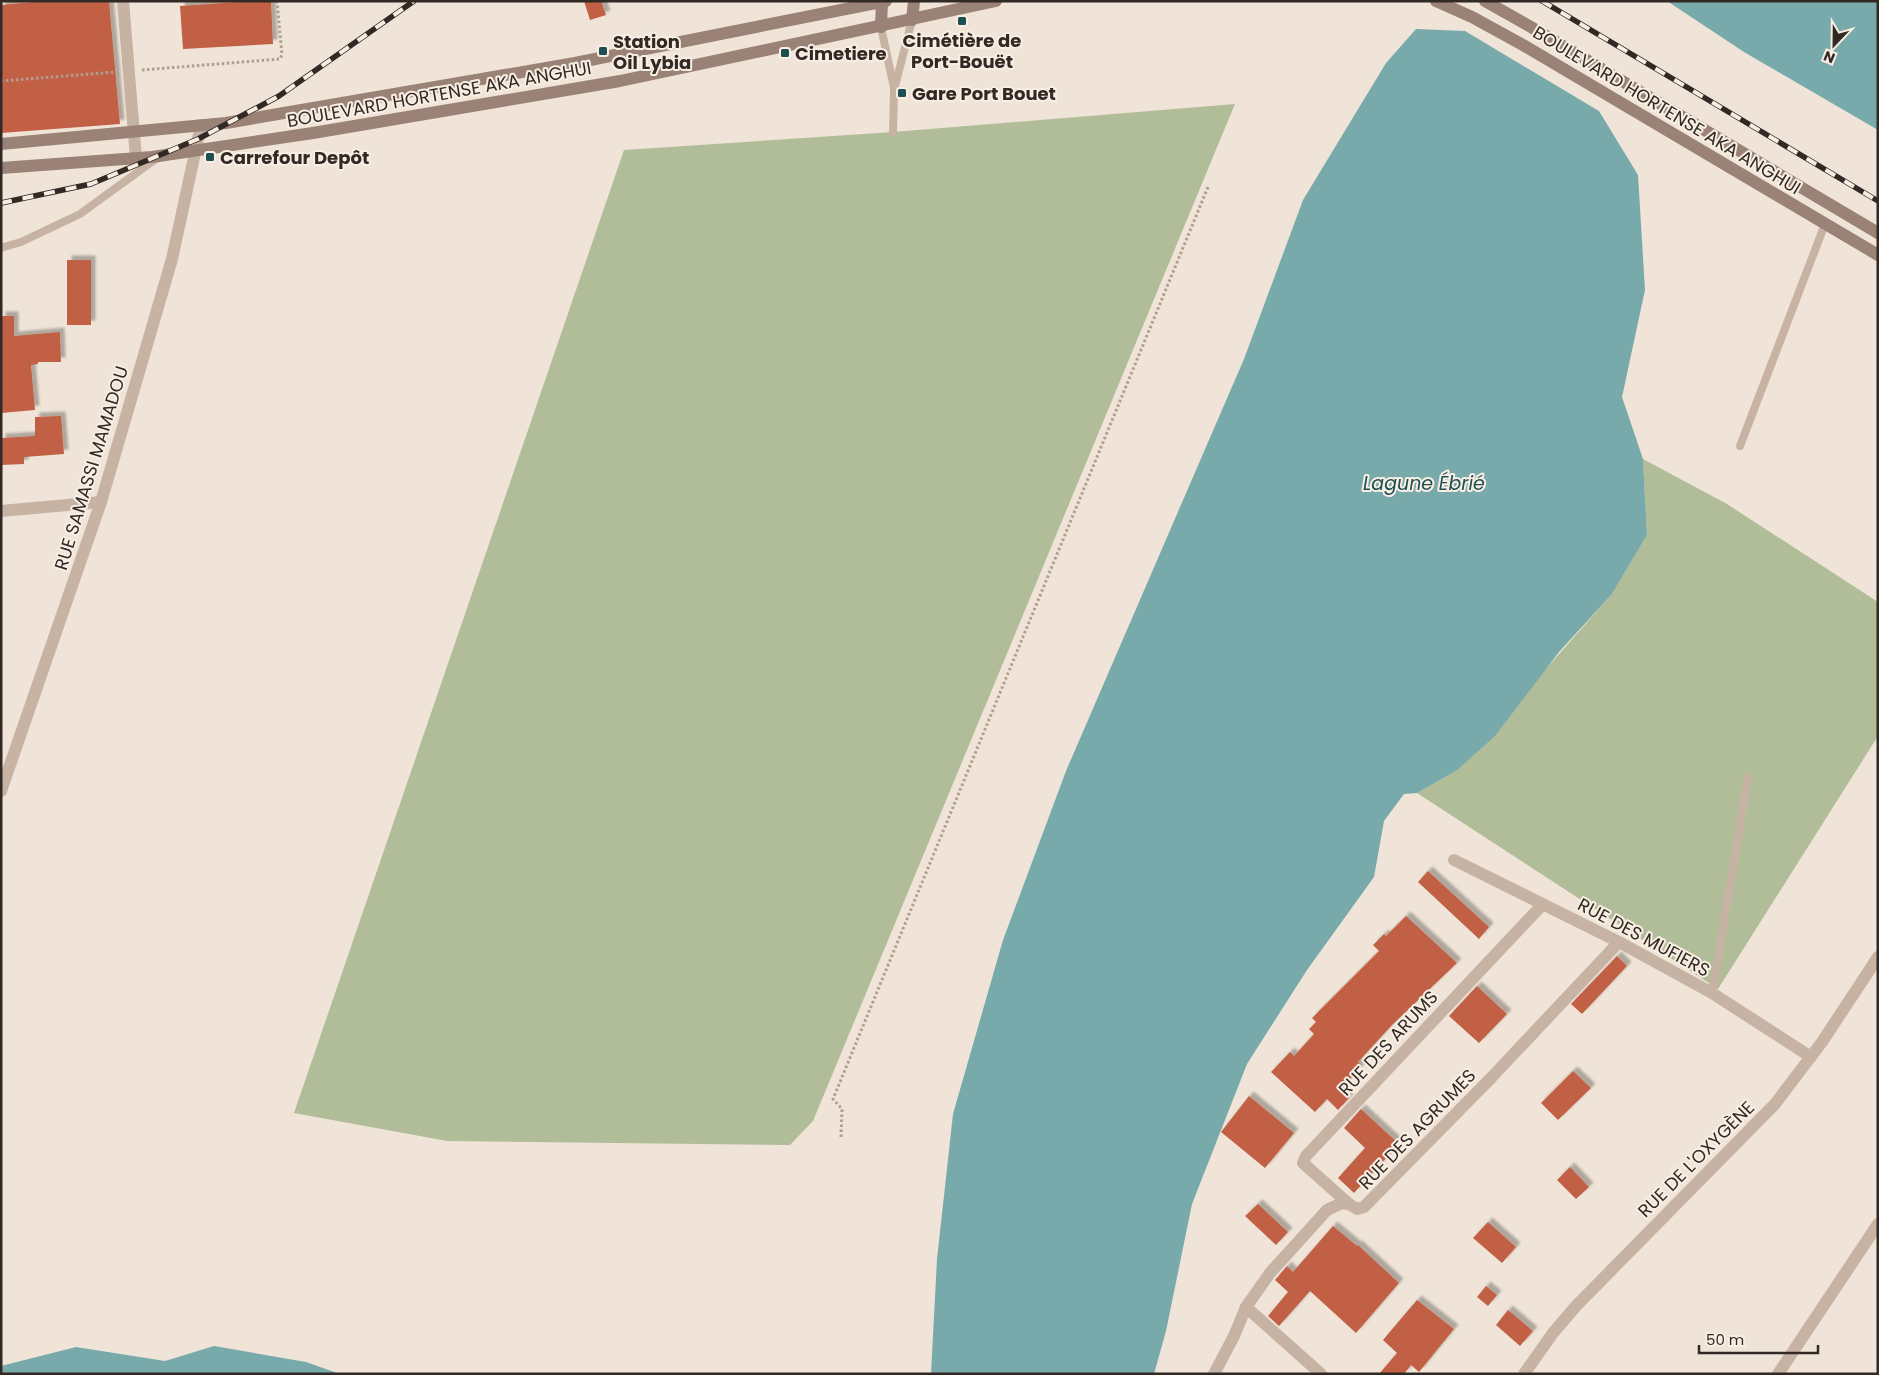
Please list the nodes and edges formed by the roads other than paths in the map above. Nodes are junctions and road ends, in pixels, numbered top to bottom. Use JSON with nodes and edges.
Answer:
{"nodes":[{"id":1,"x":123,"y":1,"type":"edge"},
{"id":2,"x":914,"y":1,"type":"edge"},
{"id":3,"x":996,"y":1,"type":"edge"},
{"id":4,"x":1436,"y":1,"type":"edge"},
{"id":5,"x":1485,"y":1,"type":"edge"},
{"id":6,"x":883,"y":2,"type":"edge"},
{"id":7,"x":912,"y":20,"type":"junction"},
{"id":8,"x":881,"y":27,"type":"junction"},
{"id":9,"x":894,"y":90,"type":"junction"},
{"id":10,"x":201,"y":125,"type":"junction"},
{"id":11,"x":134,"y":132,"type":"junction"},
{"id":12,"x":893,"y":132,"type":"dead end"},
{"id":13,"x":1,"y":144,"type":"edge"},
{"id":14,"x":195,"y":150,"type":"junction"},
{"id":15,"x":160,"y":156,"type":"junction"},
{"id":16,"x":136,"y":158,"type":"junction"},
{"id":17,"x":1,"y":168,"type":"edge"},
{"id":18,"x":1826,"y":224,"type":"junction"},
{"id":19,"x":1878,"y":233,"type":"edge"},
{"id":20,"x":1,"y":248,"type":"edge"},
{"id":21,"x":1878,"y":255,"type":"edge"},
{"id":22,"x":1740,"y":446,"type":"dead end"},
{"id":23,"x":101,"y":502,"type":"junction"},
{"id":24,"x":1,"y":510,"type":"edge"},
{"id":25,"x":1748,"y":777,"type":"dead end"},
{"id":26,"x":1,"y":791,"type":"edge"},
{"id":27,"x":1454,"y":860,"type":"dead end"},
{"id":28,"x":1543,"y":904,"type":"junction"},
{"id":29,"x":1618,"y":942,"type":"junction"},
{"id":30,"x":1878,"y":957,"type":"edge"},
{"id":31,"x":1712,"y":993,"type":"junction"},
{"id":32,"x":1811,"y":1057,"type":"junction"},
{"id":33,"x":1349,"y":1204,"type":"junction"},
{"id":34,"x":1878,"y":1224,"type":"edge"},
{"id":35,"x":1246,"y":1307,"type":"junction"},
{"id":36,"x":1214,"y":1374,"type":"edge"},
{"id":37,"x":1321,"y":1374,"type":"edge"},
{"id":38,"x":1524,"y":1374,"type":"edge"},
{"id":39,"x":1778,"y":1374,"type":"edge"}],
"edges":[{"from":1,"to":11,"type":"street"},
{"from":2,"to":7,"type":"main road"},
{"from":3,"to":7,"type":"main road","name":"BOULEVARD HORTENSE AKA ANGHUI"},
{"from":4,"to":18,"type":"main road","name":"BOULEVARD HORTENSE AKA ANGHUI"},
{"from":5,"to":19,"type":"main road","name":"BOULEVARD HORTENSE AKA ANGHUI"},
{"from":6,"to":8,"type":"main road"},
{"from":6,"to":10,"type":"main road","name":"BOULEVARD HORTENSE AKA ANGHUI"},
{"from":7,"to":8,"type":"main road","name":"BOULEVARD HORTENSE AKA ANGHUI"},
{"from":7,"to":9,"type":"lane"},
{"from":8,"to":9,"type":"lane"},
{"from":8,"to":14,"type":"main road","name":"BOULEVARD HORTENSE AKA ANGHUI"},
{"from":9,"to":12,"type":"lane"},
{"from":10,"to":11,"type":"main road","name":"BOULEVARD HORTENSE AKA ANGHUI"},
{"from":10,"to":14,"type":"street","name":"RUE SAMASSI MAMADOU"},
{"from":11,"to":13,"type":"main road","name":"BOULEVARD HORTENSE AKA ANGHUI"},
{"from":11,"to":16,"type":"street"},
{"from":14,"to":15,"type":"main road","name":"BOULEVARD HORTENSE AKA ANGHUI"},
{"from":14,"to":23,"type":"street","name":"RUE SAMASSI MAMADOU"},
{"from":15,"to":16,"type":"main road","name":"BOULEVARD HORTENSE AKA ANGHUI"},
{"from":15,"to":20,"type":"lane"},
{"from":16,"to":17,"type":"main road","name":"BOULEVARD HORTENSE AKA ANGHUI"},
{"from":18,"to":21,"type":"main road","name":"BOULEVARD HORTENSE AKA ANGHUI"},
{"from":18,"to":22,"type":"lane"},
{"from":23,"to":24,"type":"street"},
{"from":23,"to":26,"type":"street","name":"RUE SAMASSI MAMADOU"},
{"from":25,"to":31,"type":"lane"},
{"from":27,"to":28,"type":"street","name":"RUE DES MUFIERS"},
{"from":28,"to":29,"type":"street","name":"RUE DES MUFIERS"},
{"from":28,"to":33,"type":"street","name":"RUE DES ARUMS"},
{"from":29,"to":31,"type":"street","name":"RUE DES MUFIERS"},
{"from":29,"to":33,"type":"street","name":"RUE DES AGRUMES"},
{"from":30,"to":32,"type":"street","name":"RUE DE L'OXYGÈNE"},
{"from":31,"to":32,"type":"street","name":"RUE DES MUFIERS"},
{"from":32,"to":38,"type":"street","name":"RUE DE L'OXYGÈNE"},
{"from":33,"to":35,"type":"street","name":"RUE DES AGRUMES"},
{"from":34,"to":39,"type":"street"},
{"from":35,"to":36,"type":"street","name":"RUE DES AGRUMES"},
{"from":35,"to":37,"type":"street"}]}
